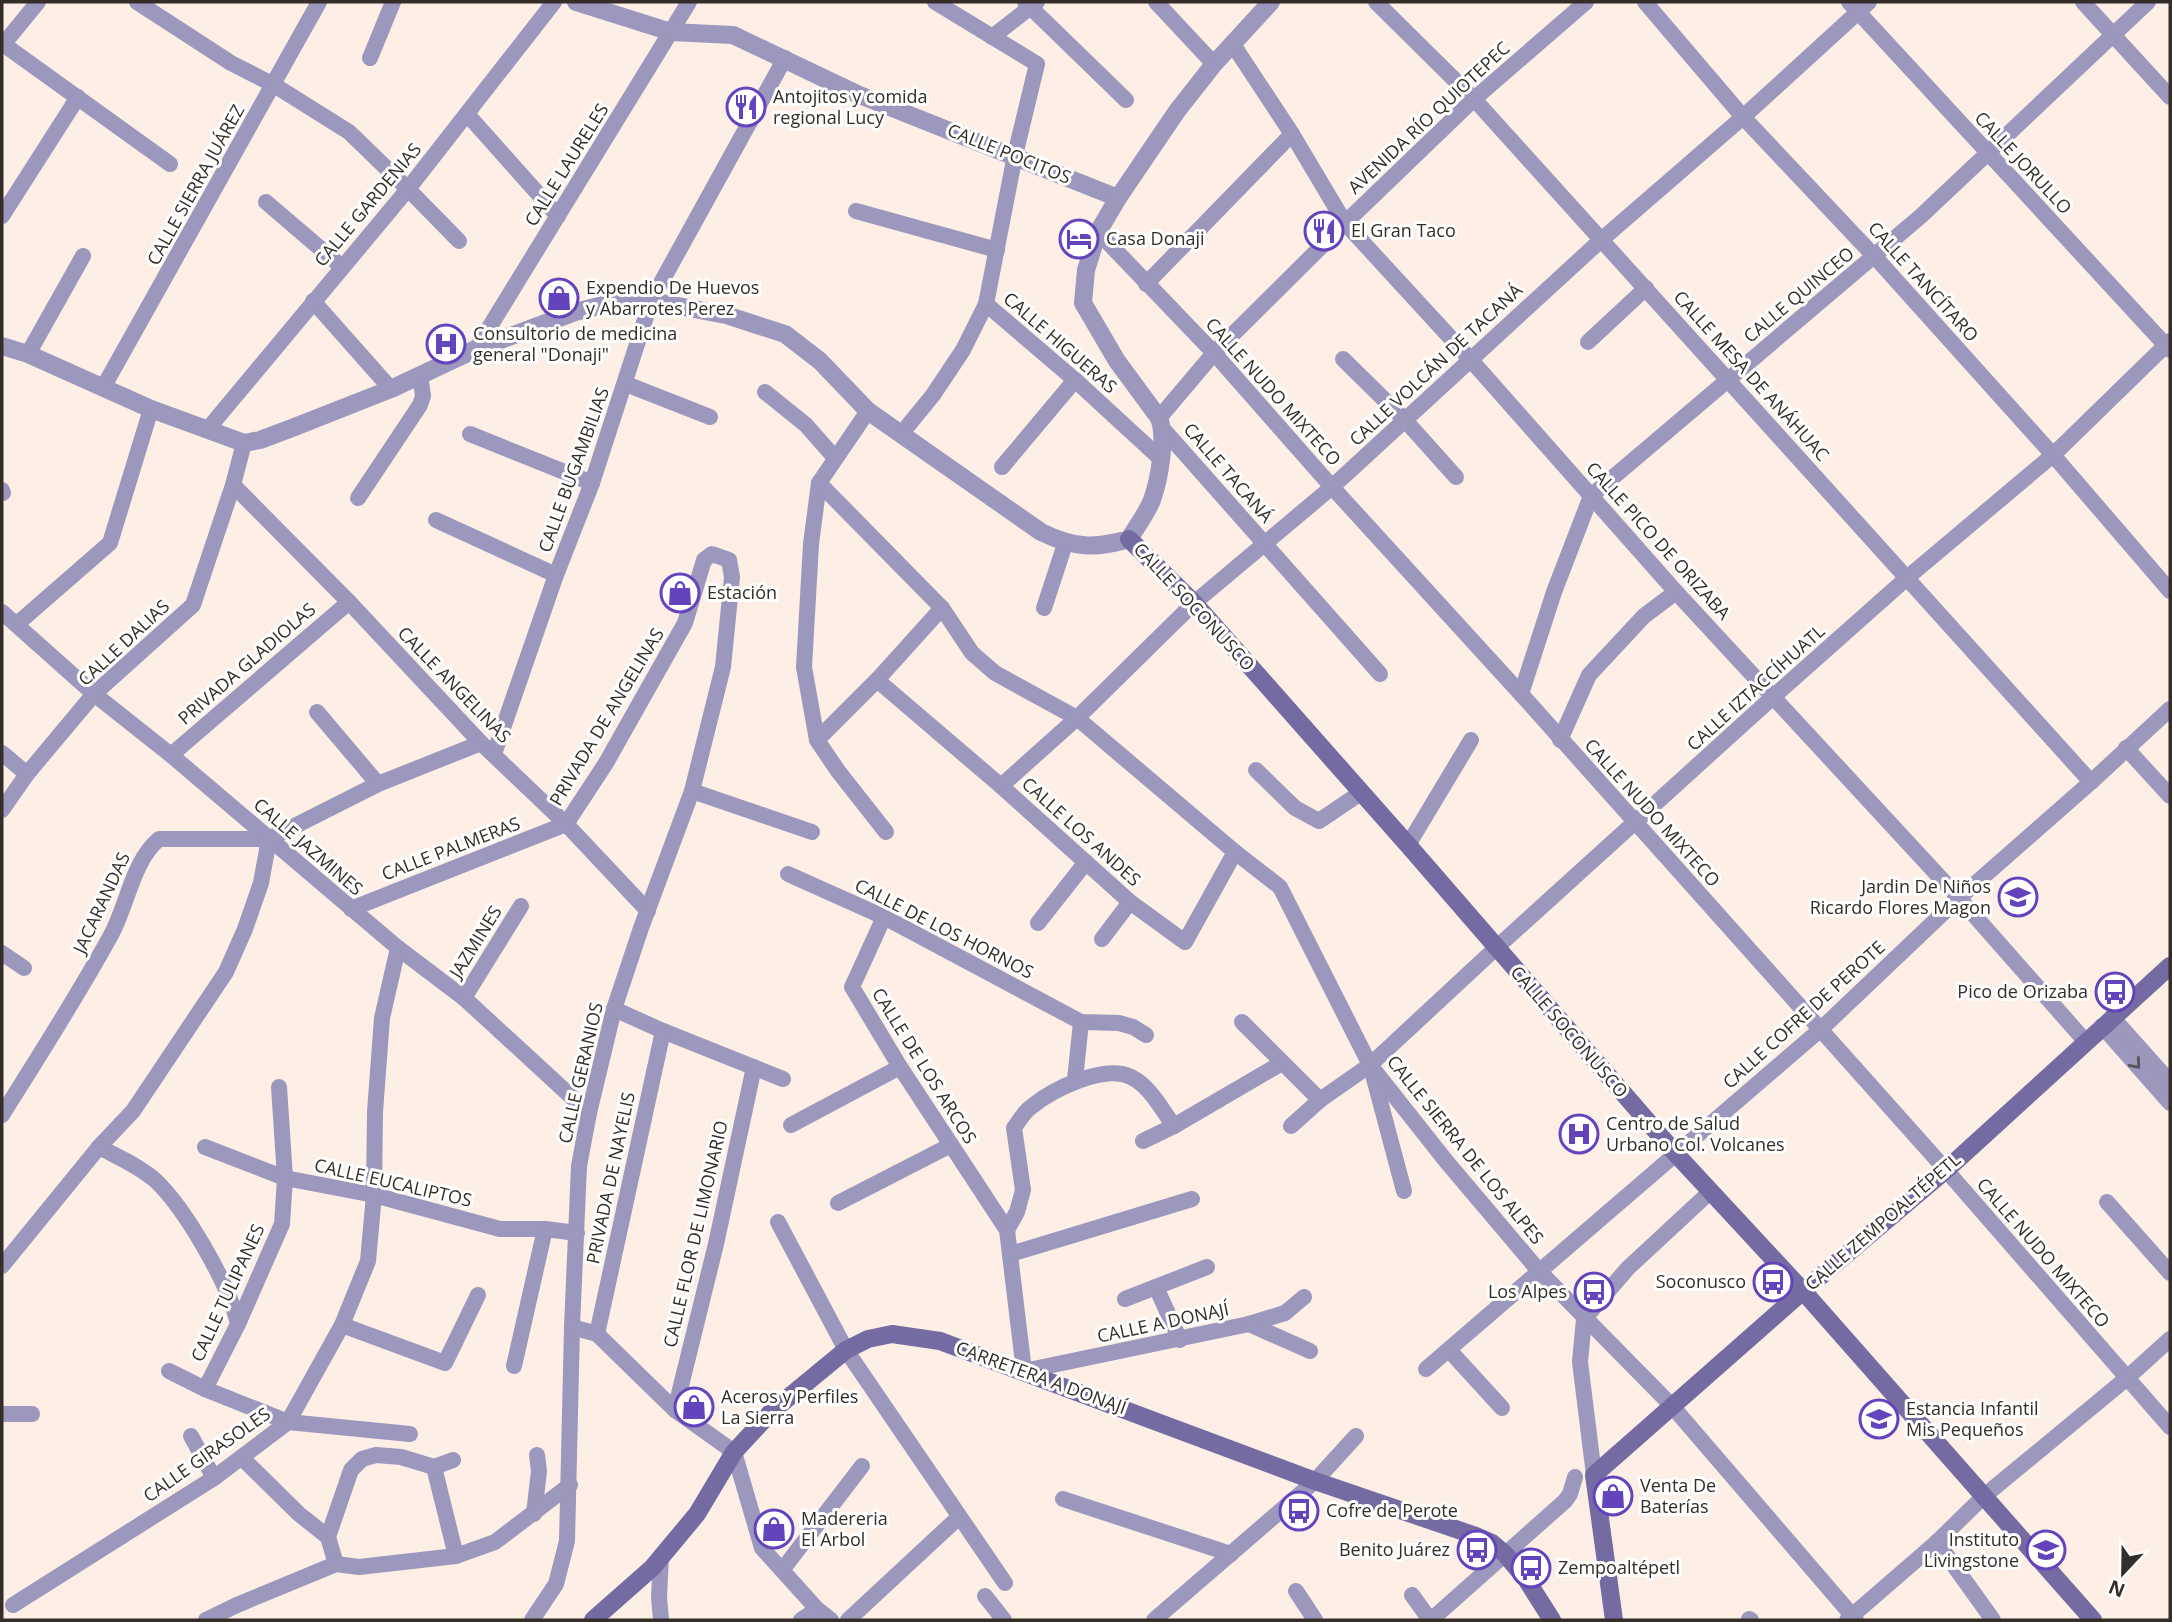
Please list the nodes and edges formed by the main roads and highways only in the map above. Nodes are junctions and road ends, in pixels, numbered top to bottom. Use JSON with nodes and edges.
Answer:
{"nodes":[{"id":1,"x":1129,"y":539,"type":"road end"},
{"id":2,"x":2170,"y":966,"type":"edge"},
{"id":3,"x":1803,"y":1291,"type":"junction"},
{"id":4,"x":1616,"y":1618,"type":"edge"},
{"id":5,"x":593,"y":1620,"type":"edge"},
{"id":6,"x":1552,"y":1620,"type":"edge"},
{"id":7,"x":2093,"y":1620,"type":"edge"}],
"edges":[{"from":1,"to":3,"type":"main road","name":"CALLE SOCONUSCO"},
{"from":2,"to":3,"type":"main road","name":"CALLE ZEMPOALTÉPETL"},
{"from":3,"to":4,"type":"main road","name":"CALLE ZEMPOALTÉPETL"},
{"from":3,"to":7,"type":"main road","name":"CALLE SOCONUSCO"},
{"from":5,"to":6,"type":"main road","name":"CARRETERA A DONAJÍ"}]}
